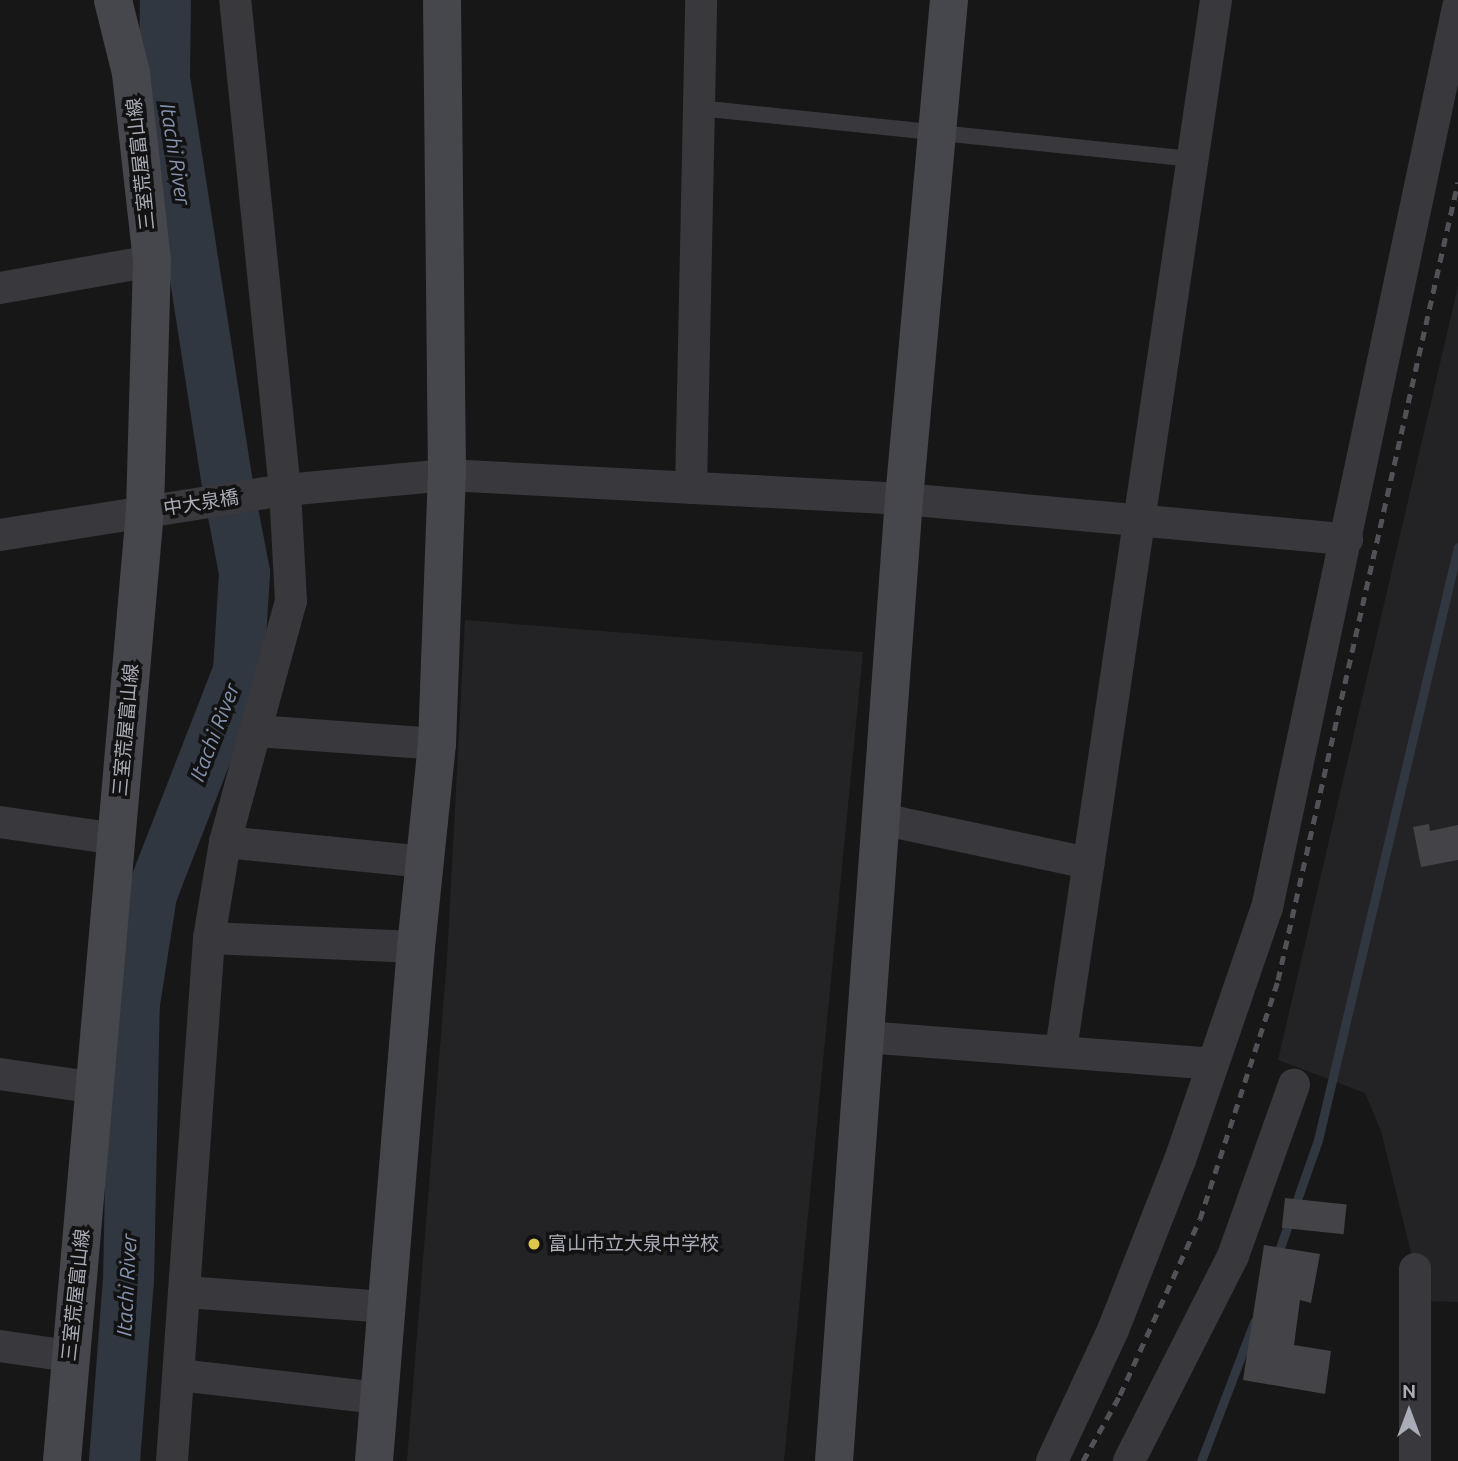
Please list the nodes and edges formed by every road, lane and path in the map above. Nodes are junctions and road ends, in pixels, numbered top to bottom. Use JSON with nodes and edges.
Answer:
{"nodes":[{"id":1,"x":113,"y":0,"type":"edge"},
{"id":2,"x":234,"y":0,"type":"edge"},
{"id":3,"x":442,"y":0,"type":"edge"},
{"id":4,"x":701,"y":0,"type":"edge"},
{"id":5,"x":949,"y":0,"type":"edge"},
{"id":6,"x":1216,"y":0,"type":"edge"},
{"id":7,"x":1458,"y":7,"type":"edge"},
{"id":8,"x":699,"y":108,"type":"junction"},
{"id":9,"x":936,"y":131,"type":"junction"},
{"id":10,"x":1193,"y":159,"type":"junction"},
{"id":11,"x":152,"y":261,"type":"junction"},
{"id":12,"x":0,"y":288,"type":"edge"},
{"id":13,"x":446,"y":475,"type":"junction"},
{"id":14,"x":691,"y":488,"type":"junction"},
{"id":15,"x":271,"y":492,"type":"junction"},
{"id":16,"x":904,"y":499,"type":"junction"},
{"id":17,"x":145,"y":511,"type":"junction"},
{"id":18,"x":1139,"y":521,"type":"junction"},
{"id":19,"x":0,"y":534,"type":"edge"},
{"id":20,"x":1347,"y":539,"type":"junction"},
{"id":21,"x":257,"y":730,"type":"junction"},
{"id":22,"x":437,"y":744,"type":"junction"},
{"id":23,"x":881,"y":819,"type":"junction"},
{"id":24,"x":0,"y":822,"type":"edge"},
{"id":25,"x":117,"y":838,"type":"junction"},
{"id":26,"x":226,"y":842,"type":"junction"},
{"id":27,"x":425,"y":862,"type":"junction"},
{"id":28,"x":1088,"y":863,"type":"junction"},
{"id":29,"x":209,"y":938,"type":"junction"},
{"id":30,"x":416,"y":947,"type":"junction"},
{"id":31,"x":865,"y":1037,"type":"junction"},
{"id":32,"x":1061,"y":1050,"type":"junction"},
{"id":33,"x":1212,"y":1064,"type":"junction"},
{"id":34,"x":0,"y":1074,"type":"edge"},
{"id":35,"x":1294,"y":1085,"type":"dead end"},
{"id":36,"x":97,"y":1088,"type":"junction"},
{"id":37,"x":1415,"y":1269,"type":"dead end"},
{"id":38,"x":186,"y":1292,"type":"junction"},
{"id":39,"x":387,"y":1307,"type":"junction"},
{"id":40,"x":0,"y":1346,"type":"edge"},
{"id":41,"x":69,"y":1356,"type":"junction"},
{"id":42,"x":179,"y":1375,"type":"junction"},
{"id":43,"x":378,"y":1398,"type":"junction"},
{"id":44,"x":61,"y":1461,"type":"edge"},
{"id":45,"x":172,"y":1461,"type":"edge"},
{"id":46,"x":373,"y":1461,"type":"edge"},
{"id":47,"x":834,"y":1461,"type":"edge"},
{"id":48,"x":1052,"y":1461,"type":"edge"},
{"id":49,"x":1129,"y":1461,"type":"edge"},
{"id":50,"x":1415,"y":1461,"type":"edge"}],
"edges":[{"from":1,"to":11,"type":"street","name":"三室荒屋富山線"},
{"from":2,"to":15,"type":"street"},
{"from":3,"to":13,"type":"street"},
{"from":4,"to":8,"type":"street"},
{"from":5,"to":9,"type":"street"},
{"from":6,"to":10,"type":"street"},
{"from":7,"to":20,"type":"street"},
{"from":8,"to":9,"type":"lane"},
{"from":8,"to":14,"type":"street"},
{"from":9,"to":10,"type":"lane"},
{"from":9,"to":16,"type":"street"},
{"from":10,"to":18,"type":"street"},
{"from":11,"to":12,"type":"street"},
{"from":11,"to":17,"type":"street","name":"三室荒屋富山線"},
{"from":13,"to":14,"type":"street","name":"中大泉橋"},
{"from":13,"to":15,"type":"street","name":"中大泉橋"},
{"from":13,"to":22,"type":"street"},
{"from":14,"to":16,"type":"street","name":"中大泉橋"},
{"from":15,"to":17,"type":"street","name":"中大泉橋"},
{"from":15,"to":21,"type":"street"},
{"from":16,"to":18,"type":"street","name":"中大泉橋"},
{"from":16,"to":23,"type":"street"},
{"from":17,"to":19,"type":"street","name":"中大泉橋"},
{"from":17,"to":25,"type":"street","name":"三室荒屋富山線"},
{"from":18,"to":20,"type":"street","name":"中大泉橋"},
{"from":18,"to":28,"type":"street"},
{"from":20,"to":33,"type":"street"},
{"from":21,"to":22,"type":"street"},
{"from":21,"to":26,"type":"street"},
{"from":22,"to":27,"type":"street"},
{"from":23,"to":28,"type":"street"},
{"from":23,"to":31,"type":"street"},
{"from":24,"to":25,"type":"street"},
{"from":25,"to":36,"type":"street","name":"三室荒屋富山線"},
{"from":26,"to":27,"type":"street"},
{"from":26,"to":29,"type":"street"},
{"from":27,"to":30,"type":"street"},
{"from":28,"to":32,"type":"street"},
{"from":29,"to":30,"type":"street"},
{"from":29,"to":38,"type":"street"},
{"from":30,"to":39,"type":"street"},
{"from":31,"to":32,"type":"street"},
{"from":31,"to":47,"type":"street"},
{"from":32,"to":33,"type":"street"},
{"from":33,"to":48,"type":"street"},
{"from":34,"to":36,"type":"street"},
{"from":35,"to":49,"type":"street"},
{"from":36,"to":41,"type":"street","name":"三室荒屋富山線"},
{"from":37,"to":50,"type":"street"},
{"from":38,"to":39,"type":"street"},
{"from":38,"to":42,"type":"street"},
{"from":39,"to":43,"type":"street"},
{"from":40,"to":41,"type":"street"},
{"from":41,"to":44,"type":"street","name":"三室荒屋富山線"},
{"from":42,"to":43,"type":"street"},
{"from":42,"to":45,"type":"street"},
{"from":43,"to":46,"type":"street"}]}
